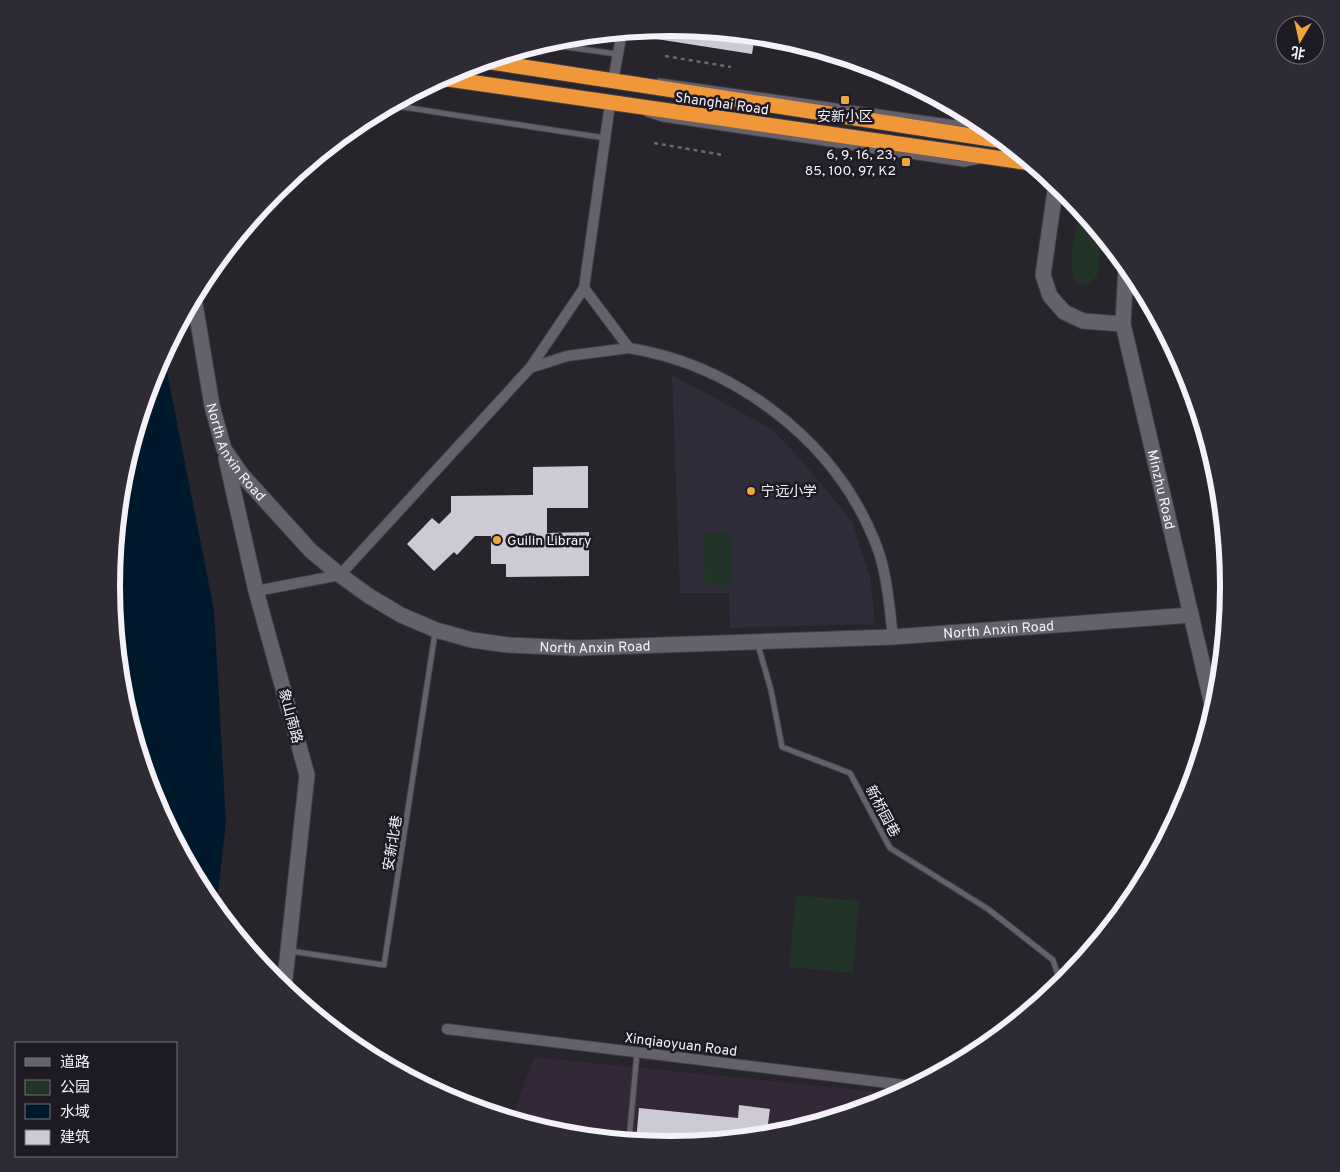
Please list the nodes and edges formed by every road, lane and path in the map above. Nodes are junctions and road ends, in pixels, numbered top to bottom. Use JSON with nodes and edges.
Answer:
{"nodes":[{"id":1,"x":621,"y":38,"type":"edge"},
{"id":2,"x":564,"y":47,"type":"edge"},
{"id":3,"x":618,"y":54,"type":"junction"},
{"id":4,"x":665,"y":56,"type":"dead end"},
{"id":5,"x":499,"y":63,"type":"edge"},
{"id":6,"x":731,"y":67,"type":"dead end"},
{"id":7,"x":455,"y":80,"type":"edge"},
{"id":8,"x":613,"y":81,"type":"junction"},
{"id":9,"x":610,"y":104,"type":"junction"},
{"id":10,"x":401,"y":107,"type":"edge"},
{"id":11,"x":605,"y":139,"type":"junction"},
{"id":12,"x":989,"y":139,"type":"edge"},
{"id":13,"x":654,"y":143,"type":"dead end"},
{"id":14,"x":723,"y":155,"type":"dead end"},
{"id":15,"x":1018,"y":161,"type":"edge"},
{"id":16,"x":1055,"y":193,"type":"edge"},
{"id":17,"x":1125,"y":279,"type":"edge"},
{"id":18,"x":584,"y":288,"type":"junction"},
{"id":19,"x":196,"y":308,"type":"edge"},
{"id":20,"x":1123,"y":324,"type":"junction"},
{"id":21,"x":629,"y":348,"type":"junction"},
{"id":22,"x":530,"y":368,"type":"junction"},
{"id":23,"x":224,"y":449,"type":"junction"},
{"id":24,"x":340,"y":574,"type":"junction"},
{"id":25,"x":256,"y":591,"type":"junction"},
{"id":26,"x":1191,"y":616,"type":"junction"},
{"id":27,"x":436,"y":630,"type":"junction"},
{"id":28,"x":893,"y":637,"type":"junction"},
{"id":29,"x":757,"y":642,"type":"junction"},
{"id":30,"x":1209,"y":692,"type":"edge"},
{"id":31,"x":288,"y":951,"type":"junction"},
{"id":32,"x":1058,"y":976,"type":"edge"},
{"id":33,"x":285,"y":979,"type":"edge"},
{"id":34,"x":447,"y":1029,"type":"dead end"},
{"id":35,"x":637,"y":1052,"type":"junction"},
{"id":36,"x":901,"y":1085,"type":"edge"},
{"id":37,"x":630,"y":1134,"type":"edge"}],
"edges":[{"from":1,"to":3,"type":"street"},
{"from":2,"to":3,"type":"lane"},
{"from":3,"to":8,"type":"street"},
{"from":4,"to":6,"type":"path"},
{"from":5,"to":8,"type":"highway","name":"Shanghai Road"},
{"from":7,"to":9,"type":"highway","name":"Shanghai Road"},
{"from":8,"to":12,"type":"highway","name":"Shanghai Road"},
{"from":9,"to":11,"type":"street"},
{"from":9,"to":15,"type":"highway","name":"Shanghai Road"},
{"from":10,"to":11,"type":"lane"},
{"from":11,"to":18,"type":"street"},
{"from":13,"to":14,"type":"path"},
{"from":16,"to":20,"type":"street"},
{"from":17,"to":20,"type":"street","name":"Minzhu Road"},
{"from":18,"to":21,"type":"street"},
{"from":18,"to":22,"type":"street"},
{"from":19,"to":23,"type":"street","name":"North Anxin Road"},
{"from":20,"to":26,"type":"street","name":"Minzhu Road"},
{"from":21,"to":22,"type":"street"},
{"from":21,"to":28,"type":"street"},
{"from":22,"to":24,"type":"street"},
{"from":23,"to":24,"type":"street","name":"North Anxin Road"},
{"from":23,"to":25,"type":"street","name":"象山南路"},
{"from":24,"to":25,"type":"street"},
{"from":24,"to":27,"type":"street","name":"North Anxin Road"},
{"from":25,"to":31,"type":"street","name":"象山南路"},
{"from":26,"to":28,"type":"street","name":"North Anxin Road"},
{"from":26,"to":30,"type":"street","name":"Minzhu Road"},
{"from":27,"to":29,"type":"street","name":"North Anxin Road"},
{"from":27,"to":31,"type":"lane","name":"安新北巷"},
{"from":28,"to":29,"type":"street","name":"North Anxin Road"},
{"from":29,"to":32,"type":"lane","name":"新桥园巷"},
{"from":31,"to":33,"type":"street","name":"象山南路"},
{"from":34,"to":35,"type":"street","name":"Xinqiaoyuan Road"},
{"from":35,"to":36,"type":"street","name":"Xinqiaoyuan Road"},
{"from":35,"to":37,"type":"lane"}]}
